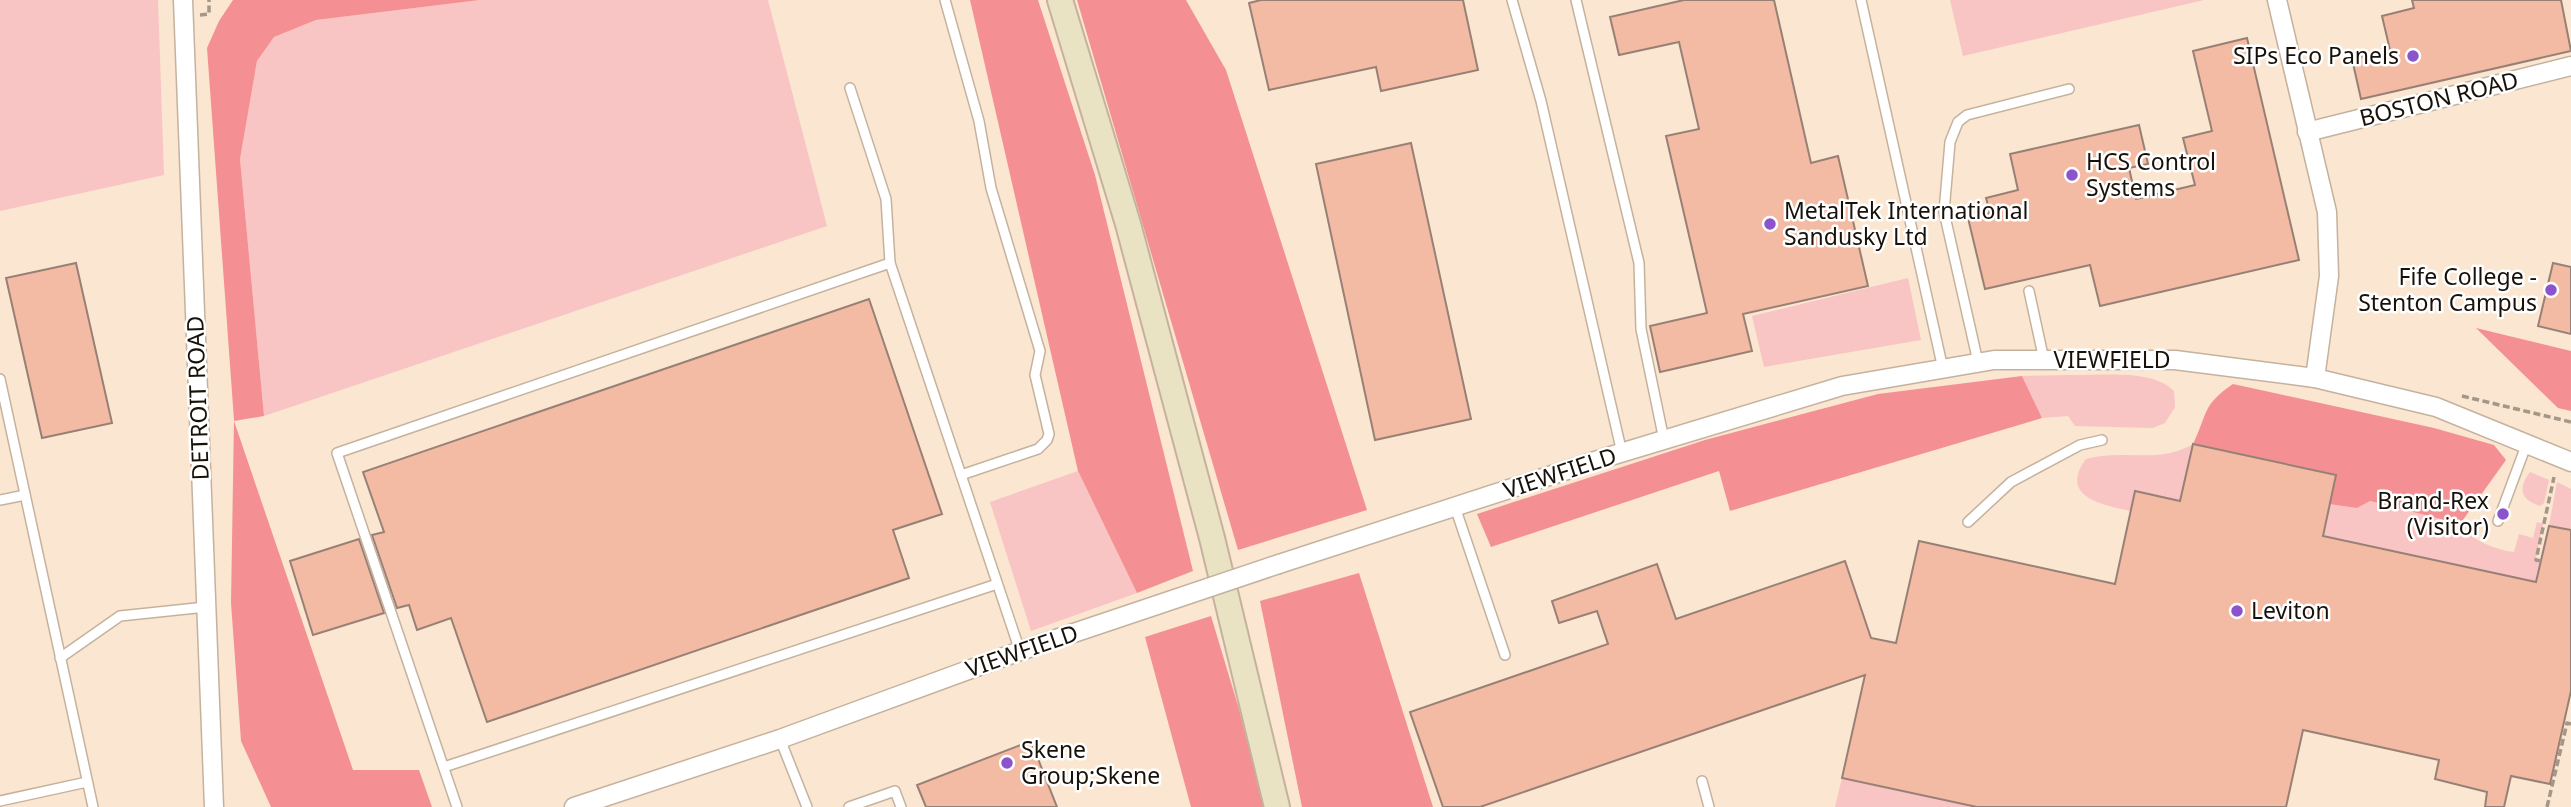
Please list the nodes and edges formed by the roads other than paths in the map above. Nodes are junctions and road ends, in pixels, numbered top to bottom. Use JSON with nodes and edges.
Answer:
{"nodes":[{"id":1,"x":183,"y":0,"type":"edge"},
{"id":2,"x":945,"y":0,"type":"edge"},
{"id":3,"x":1060,"y":0,"type":"edge"},
{"id":4,"x":1512,"y":0,"type":"edge"},
{"id":5,"x":1576,"y":0,"type":"edge"},
{"id":6,"x":1861,"y":0,"type":"edge"},
{"id":7,"x":2277,"y":0,"type":"edge"},
{"id":8,"x":2571,"y":66,"type":"edge"},
{"id":9,"x":850,"y":88,"type":"dead end"},
{"id":10,"x":2069,"y":89,"type":"dead end"},
{"id":11,"x":2307,"y":132,"type":"junction"},
{"id":12,"x":890,"y":262,"type":"junction"},
{"id":13,"x":2029,"y":291,"type":"dead end"},
{"id":14,"x":2044,"y":360,"type":"junction"},
{"id":15,"x":1978,"y":362,"type":"junction"},
{"id":16,"x":1943,"y":369,"type":"junction"},
{"id":17,"x":2315,"y":378,"type":"junction"},
{"id":18,"x":0,"y":380,"type":"edge"},
{"id":19,"x":1664,"y":440,"type":"junction"},
{"id":20,"x":2102,"y":440,"type":"dead end"},
{"id":21,"x":2527,"y":443,"type":"junction"},
{"id":22,"x":1622,"y":453,"type":"junction"},
{"id":23,"x":2571,"y":462,"type":"edge"},
{"id":24,"x":961,"y":475,"type":"junction"},
{"id":25,"x":25,"y":495,"type":"junction"},
{"id":26,"x":0,"y":500,"type":"edge"},
{"id":27,"x":1455,"y":507,"type":"junction"},
{"id":28,"x":2498,"y":521,"type":"dead end"},
{"id":29,"x":1969,"y":522,"type":"dead end"},
{"id":30,"x":997,"y":584,"type":"junction"},
{"id":31,"x":206,"y":607,"type":"junction"},
{"id":32,"x":1020,"y":650,"type":"junction"},
{"id":33,"x":1504,"y":655,"type":"dead end"},
{"id":34,"x":60,"y":658,"type":"junction"},
{"id":35,"x":779,"y":739,"type":"junction"},
{"id":36,"x":444,"y":766,"type":"junction"},
{"id":37,"x":1702,"y":781,"type":"dead end"},
{"id":38,"x":87,"y":782,"type":"junction"},
{"id":39,"x":0,"y":801,"type":"edge"},
{"id":40,"x":217,"y":803,"type":"edge"},
{"id":41,"x":93,"y":807,"type":"edge"},
{"id":42,"x":457,"y":807,"type":"edge"},
{"id":43,"x":574,"y":807,"type":"edge"},
{"id":44,"x":807,"y":807,"type":"edge"},
{"id":45,"x":849,"y":807,"type":"edge"},
{"id":46,"x":901,"y":807,"type":"edge"},
{"id":47,"x":1277,"y":807,"type":"edge"},
{"id":48,"x":1709,"y":807,"type":"edge"}],
"edges":[{"from":1,"to":31,"type":"street","name":"DETROIT ROAD"},
{"from":2,"to":24,"type":"lane"},
{"from":3,"to":47,"type":"main road"},
{"from":4,"to":22,"type":"lane"},
{"from":5,"to":19,"type":"lane"},
{"from":6,"to":16,"type":"lane"},
{"from":7,"to":11,"type":"street"},
{"from":8,"to":11,"type":"street","name":"BOSTON ROAD"},
{"from":9,"to":12,"type":"lane"},
{"from":10,"to":15,"type":"lane"},
{"from":11,"to":17,"type":"street"},
{"from":12,"to":24,"type":"lane"},
{"from":12,"to":36,"type":"lane"},
{"from":13,"to":14,"type":"lane"},
{"from":14,"to":15,"type":"street","name":"VIEWFIELD"},
{"from":14,"to":17,"type":"street","name":"VIEWFIELD"},
{"from":15,"to":16,"type":"street","name":"VIEWFIELD"},
{"from":16,"to":19,"type":"street","name":"VIEWFIELD"},
{"from":17,"to":21,"type":"street","name":"VIEWFIELD"},
{"from":18,"to":25,"type":"lane"},
{"from":19,"to":22,"type":"street","name":"VIEWFIELD"},
{"from":20,"to":29,"type":"lane"},
{"from":21,"to":23,"type":"street","name":"VIEWFIELD"},
{"from":21,"to":28,"type":"lane"},
{"from":22,"to":27,"type":"street","name":"VIEWFIELD"},
{"from":24,"to":30,"type":"lane"},
{"from":25,"to":26,"type":"lane"},
{"from":25,"to":34,"type":"lane"},
{"from":27,"to":32,"type":"street","name":"VIEWFIELD","bridge":true},
{"from":27,"to":33,"type":"lane"},
{"from":30,"to":32,"type":"lane"},
{"from":30,"to":36,"type":"lane"},
{"from":31,"to":34,"type":"lane"},
{"from":31,"to":40,"type":"street","name":"DETROIT ROAD"},
{"from":32,"to":35,"type":"street","name":"VIEWFIELD"},
{"from":34,"to":38,"type":"lane"},
{"from":35,"to":43,"type":"street","name":"VIEWFIELD"},
{"from":35,"to":44,"type":"lane"},
{"from":36,"to":42,"type":"lane"},
{"from":37,"to":48,"type":"lane"},
{"from":38,"to":39,"type":"lane"},
{"from":38,"to":41,"type":"lane"},
{"from":45,"to":46,"type":"lane"}]}
